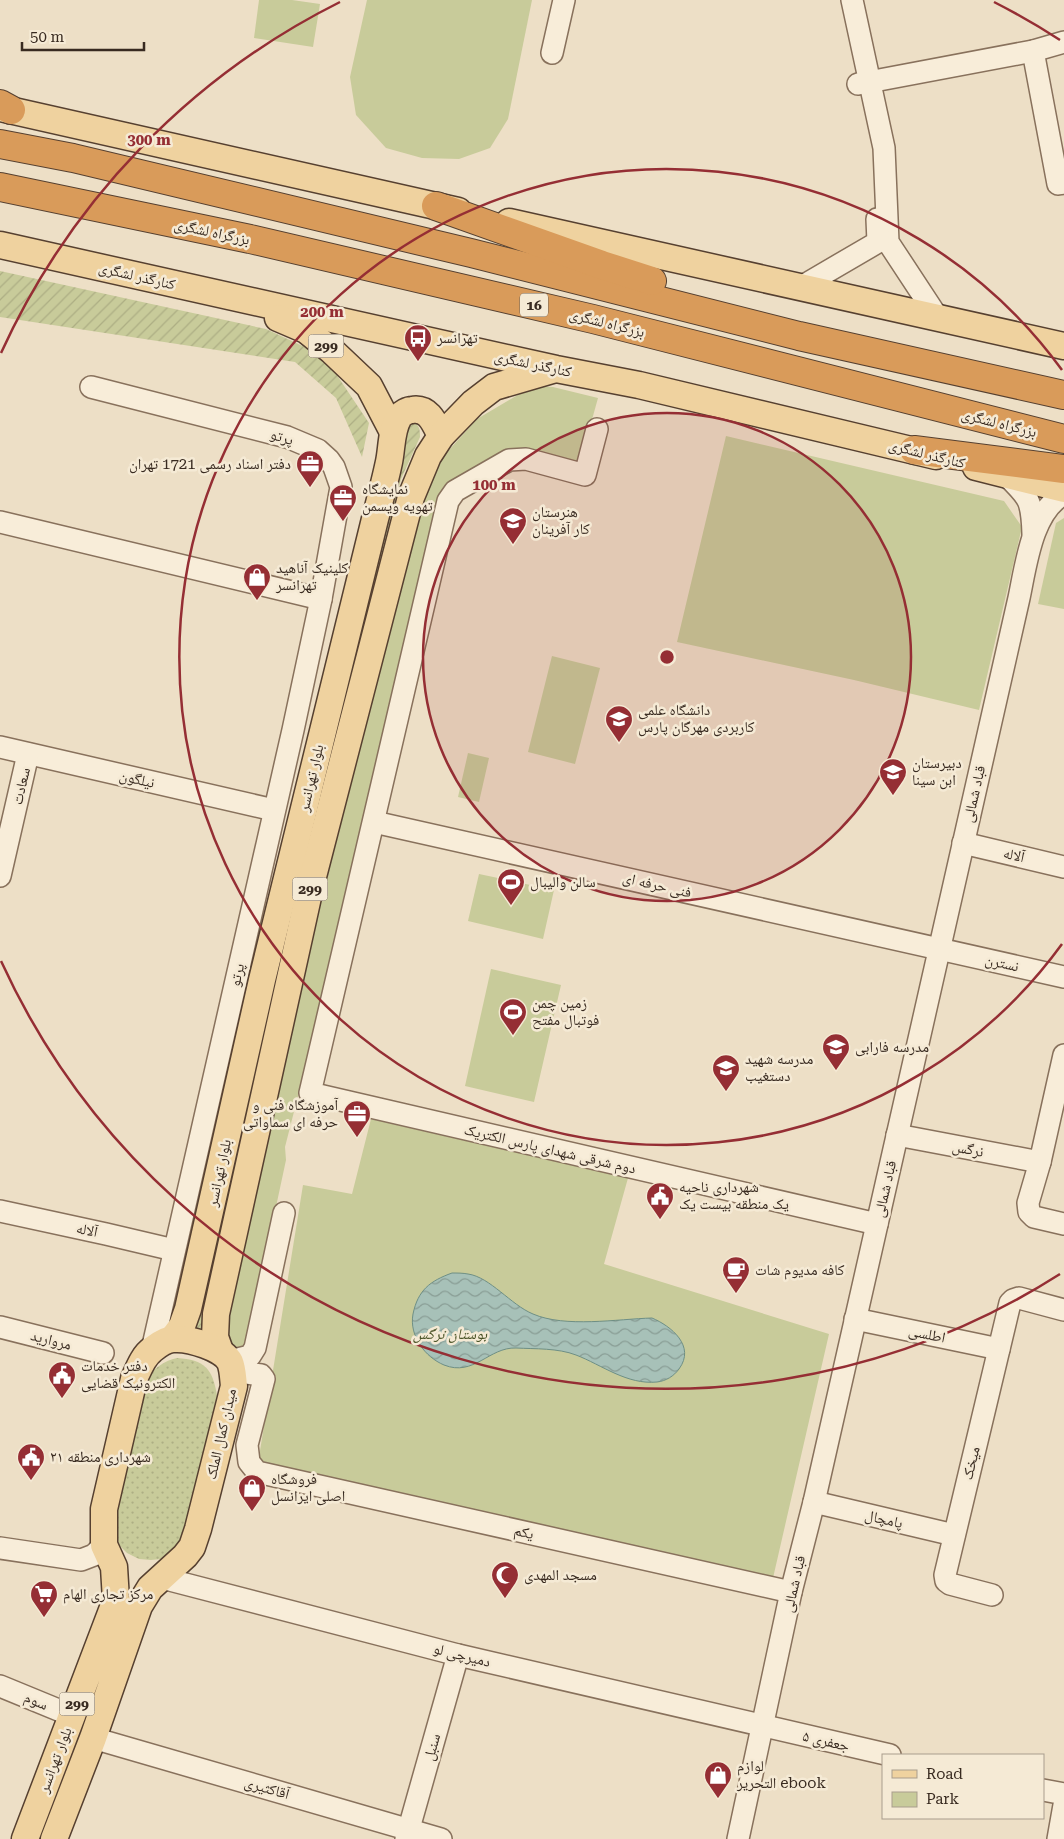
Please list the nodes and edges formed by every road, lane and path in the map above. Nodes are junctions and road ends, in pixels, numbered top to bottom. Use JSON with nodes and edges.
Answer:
{"nodes":[{"id":1,"x":564,"y":0,"type":"edge"},
{"id":2,"x":839,"y":0,"type":"edge"},
{"id":3,"x":852,"y":0,"type":"edge"},
{"id":4,"x":1064,"y":42,"type":"edge"},
{"id":5,"x":1033,"y":52,"type":"junction"},
{"id":6,"x":552,"y":53,"type":"dead end"},
{"id":7,"x":864,"y":83,"type":"junction"},
{"id":8,"x":4,"y":108,"type":"edge"},
{"id":9,"x":0,"y":144,"type":"edge"},
{"id":10,"x":1064,"y":183,"type":"edge"},
{"id":11,"x":0,"y":187,"type":"edge"},
{"id":12,"x":436,"y":206,"type":"junction"},
{"id":13,"x":0,"y":245,"type":"edge"},
{"id":14,"x":801,"y":287,"type":"junction"},
{"id":15,"x":227,"y":296,"type":"junction"},
{"id":16,"x":938,"y":318,"type":"junction"},
{"id":17,"x":799,"y":336,"type":"junction"},
{"id":18,"x":1064,"y":346,"type":"edge"},
{"id":19,"x":556,"y":369,"type":"junction"},
{"id":20,"x":91,"y":387,"type":"dead end"},
{"id":21,"x":1064,"y":394,"type":"edge"},
{"id":22,"x":597,"y":428,"type":"dead end"},
{"id":23,"x":393,"y":432,"type":"junction"},
{"id":24,"x":441,"y":436,"type":"junction"},
{"id":25,"x":1064,"y":439,"type":"edge"},
{"id":26,"x":914,"y":450,"type":"junction"},
{"id":27,"x":1064,"y":469,"type":"edge"},
{"id":28,"x":1006,"y":475,"type":"junction"},
{"id":29,"x":1064,"y":489,"type":"edge"},
{"id":30,"x":1064,"y":494,"type":"edge"},
{"id":31,"x":0,"y":522,"type":"edge"},
{"id":32,"x":1033,"y":540,"type":"junction"},
{"id":33,"x":321,"y":599,"type":"junction"},
{"id":34,"x":333,"y":686,"type":"junction"},
{"id":35,"x":293,"y":730,"type":"junction"},
{"id":36,"x":0,"y":747,"type":"edge"},
{"id":37,"x":28,"y":754,"type":"junction"},
{"id":38,"x":274,"y":810,"type":"junction"},
{"id":39,"x":374,"y":822,"type":"junction"},
{"id":40,"x":963,"y":843,"type":"junction"},
{"id":41,"x":1064,"y":867,"type":"edge"},
{"id":42,"x":0,"y":876,"type":"edge"},
{"id":43,"x":939,"y":948,"type":"junction"},
{"id":44,"x":1064,"y":977,"type":"edge"},
{"id":45,"x":1064,"y":1055,"type":"edge"},
{"id":46,"x":897,"y":1135,"type":"junction"},
{"id":47,"x":1040,"y":1162,"type":"junction"},
{"id":48,"x":0,"y":1211,"type":"edge"},
{"id":49,"x":284,"y":1213,"type":"dead end"},
{"id":50,"x":877,"y":1224,"type":"junction"},
{"id":51,"x":1064,"y":1224,"type":"edge"},
{"id":52,"x":174,"y":1250,"type":"junction"},
{"id":53,"x":1064,"y":1310,"type":"edge"},
{"id":54,"x":856,"y":1319,"type":"junction"},
{"id":55,"x":0,"y":1327,"type":"edge"},
{"id":56,"x":162,"y":1344,"type":"junction"},
{"id":57,"x":999,"y":1349,"type":"junction"},
{"id":58,"x":102,"y":1352,"type":"dead end"},
{"id":59,"x":227,"y":1361,"type":"junction"},
{"id":60,"x":814,"y":1502,"type":"junction"},
{"id":61,"x":954,"y":1535,"type":"junction"},
{"id":62,"x":0,"y":1548,"type":"edge"},
{"id":63,"x":109,"y":1556,"type":"junction"},
{"id":64,"x":162,"y":1578,"type":"junction"},
{"id":65,"x":791,"y":1592,"type":"junction"},
{"id":66,"x":992,"y":1595,"type":"dead end"},
{"id":67,"x":458,"y":1654,"type":"junction"},
{"id":68,"x":0,"y":1686,"type":"edge"},
{"id":69,"x":73,"y":1716,"type":"junction"},
{"id":70,"x":763,"y":1727,"type":"junction"},
{"id":71,"x":93,"y":1738,"type":"junction"},
{"id":72,"x":885,"y":1754,"type":"edge"},
{"id":73,"x":1044,"y":1790,"type":"edge"},
{"id":74,"x":1064,"y":1794,"type":"edge"},
{"id":75,"x":1064,"y":1806,"type":"edge"},
{"id":76,"x":407,"y":1834,"type":"edge"},
{"id":77,"x":25,"y":1839,"type":"edge"},
{"id":78,"x":54,"y":1839,"type":"edge"},
{"id":79,"x":441,"y":1839,"type":"edge"},
{"id":80,"x":738,"y":1839,"type":"edge"},
{"id":81,"x":1058,"y":1839,"type":"edge"}],
"edges":[{"from":1,"to":6,"type":"street"},
{"from":2,"to":7,"type":"street"},
{"from":3,"to":7,"type":"street"},
{"from":4,"to":5,"type":"street"},
{"from":5,"to":7,"type":"street"},
{"from":5,"to":10,"type":"street"},
{"from":7,"to":14,"type":"street"},
{"from":7,"to":16,"type":"street"},
{"from":8,"to":12,"type":"main road"},
{"from":9,"to":17,"type":"highway","number":"16"},
{"from":11,"to":25,"type":"highway","name":"بزرگراه لشگری","number":"16"},
{"from":12,"to":14,"type":"main road"},
{"from":12,"to":17,"type":"highway"},
{"from":13,"to":15,"type":"main road","name":"کنارگذر لشگری"},
{"from":14,"to":16,"type":"main road"},
{"from":15,"to":19,"type":"main road","name":"کنارگذر لشگری"},
{"from":15,"to":23,"type":"main road","number":"299"},
{"from":16,"to":18,"type":"main road"},
{"from":17,"to":21,"type":"highway","number":"16"},
{"from":19,"to":24,"type":"main road","name":"بلوار تهرانسر","number":"299"},
{"from":19,"to":26,"type":"main road","name":"کنارگذر لشگری"},
{"from":20,"to":33,"type":"street","name":"پرتو"},
{"from":22,"to":39,"type":"street"},
{"from":23,"to":24,"type":"main road"},
{"from":23,"to":34,"type":"main road","name":"بلوار تهرانسر","number":"299"},
{"from":24,"to":59,"type":"main road","name":"بلوار تهرانسر","number":"299"},
{"from":26,"to":27,"type":"highway"},
{"from":26,"to":28,"type":"main road","name":"کنارگذر لشگری"},
{"from":28,"to":29,"type":"main road","name":"کنارگذر لشگری"},
{"from":28,"to":32,"type":"street"},
{"from":30,"to":32,"type":"street"},
{"from":31,"to":33,"type":"street"},
{"from":32,"to":40,"type":"street","name":"قباد شمالی"},
{"from":33,"to":35,"type":"street","name":"پرتو"},
{"from":34,"to":35,"type":"street"},
{"from":34,"to":56,"type":"main road","name":"بلوار تهرانسر","number":"299"},
{"from":35,"to":38,"type":"street","name":"پرتو"},
{"from":36,"to":37,"type":"street","name":"نیلگون"},
{"from":37,"to":38,"type":"street","name":"نیلگون"},
{"from":37,"to":42,"type":"street","name":"سعادت"},
{"from":38,"to":52,"type":"street","name":"پرتو"},
{"from":39,"to":43,"type":"street","name":"فنی حرفه ای"},
{"from":39,"to":50,"type":"street","name":"دوم شرقی شهدای پارس الکتریک"},
{"from":40,"to":41,"type":"street","name":"آلاله"},
{"from":40,"to":43,"type":"street","name":"قباد شمالی"},
{"from":43,"to":44,"type":"street","name":"نسترن"},
{"from":43,"to":46,"type":"street","name":"قباد شمالی"},
{"from":45,"to":47,"type":"street"},
{"from":46,"to":47,"type":"street","name":"نرگس"},
{"from":46,"to":50,"type":"street","name":"قباد شمالی"},
{"from":47,"to":51,"type":"street"},
{"from":48,"to":52,"type":"street","name":"آلاله"},
{"from":49,"to":59,"type":"street"},
{"from":50,"to":54,"type":"street","name":"قباد شمالی"},
{"from":52,"to":56,"type":"street","name":"پرتو"},
{"from":53,"to":57,"type":"street","name":"میخک"},
{"from":54,"to":57,"type":"street","name":"اطلسی"},
{"from":54,"to":60,"type":"street","name":"قباد شمالی"},
{"from":55,"to":58,"type":"street","name":"مروارید"},
{"from":56,"to":59,"type":"main road"},
{"from":56,"to":63,"type":"main road"},
{"from":57,"to":61,"type":"street","name":"میخک"},
{"from":59,"to":64,"type":"main road","name":"میدان کمال الملک"},
{"from":59,"to":65,"type":"street","name":"یکم"},
{"from":60,"to":61,"type":"street","name":"پامچال"},
{"from":60,"to":65,"type":"street","name":"قباد شمالی"},
{"from":61,"to":66,"type":"street","name":"میخک"},
{"from":62,"to":63,"type":"street"},
{"from":63,"to":64,"type":"main road"},
{"from":63,"to":69,"type":"main road","name":"بلوار تهرانسر","number":"299"},
{"from":64,"to":67,"type":"street","name":"دمیرچی لو"},
{"from":64,"to":71,"type":"main road","name":"بلوار تهرانسر","number":"299"},
{"from":65,"to":70,"type":"street","name":"قباد شمالی"},
{"from":67,"to":70,"type":"street","name":"دمیرچی لو"},
{"from":67,"to":76,"type":"street","name":"سنبل"},
{"from":68,"to":69,"type":"street","name":"سوم"},
{"from":69,"to":77,"type":"main road","name":"بلوار تهرانسر","number":"299"},
{"from":70,"to":72,"type":"street","name":"جعفری ۵"},
{"from":70,"to":80,"type":"street","name":"قباد شمالی"},
{"from":71,"to":76,"type":"street","name":"آقاکثیری"},
{"from":71,"to":78,"type":"main road","name":"بلوار تهرانسر","number":"299"},
{"from":73,"to":74,"type":"street"},
{"from":75,"to":81,"type":"street"},
{"from":76,"to":79,"type":"street","name":"آقاکثیری"}]}
